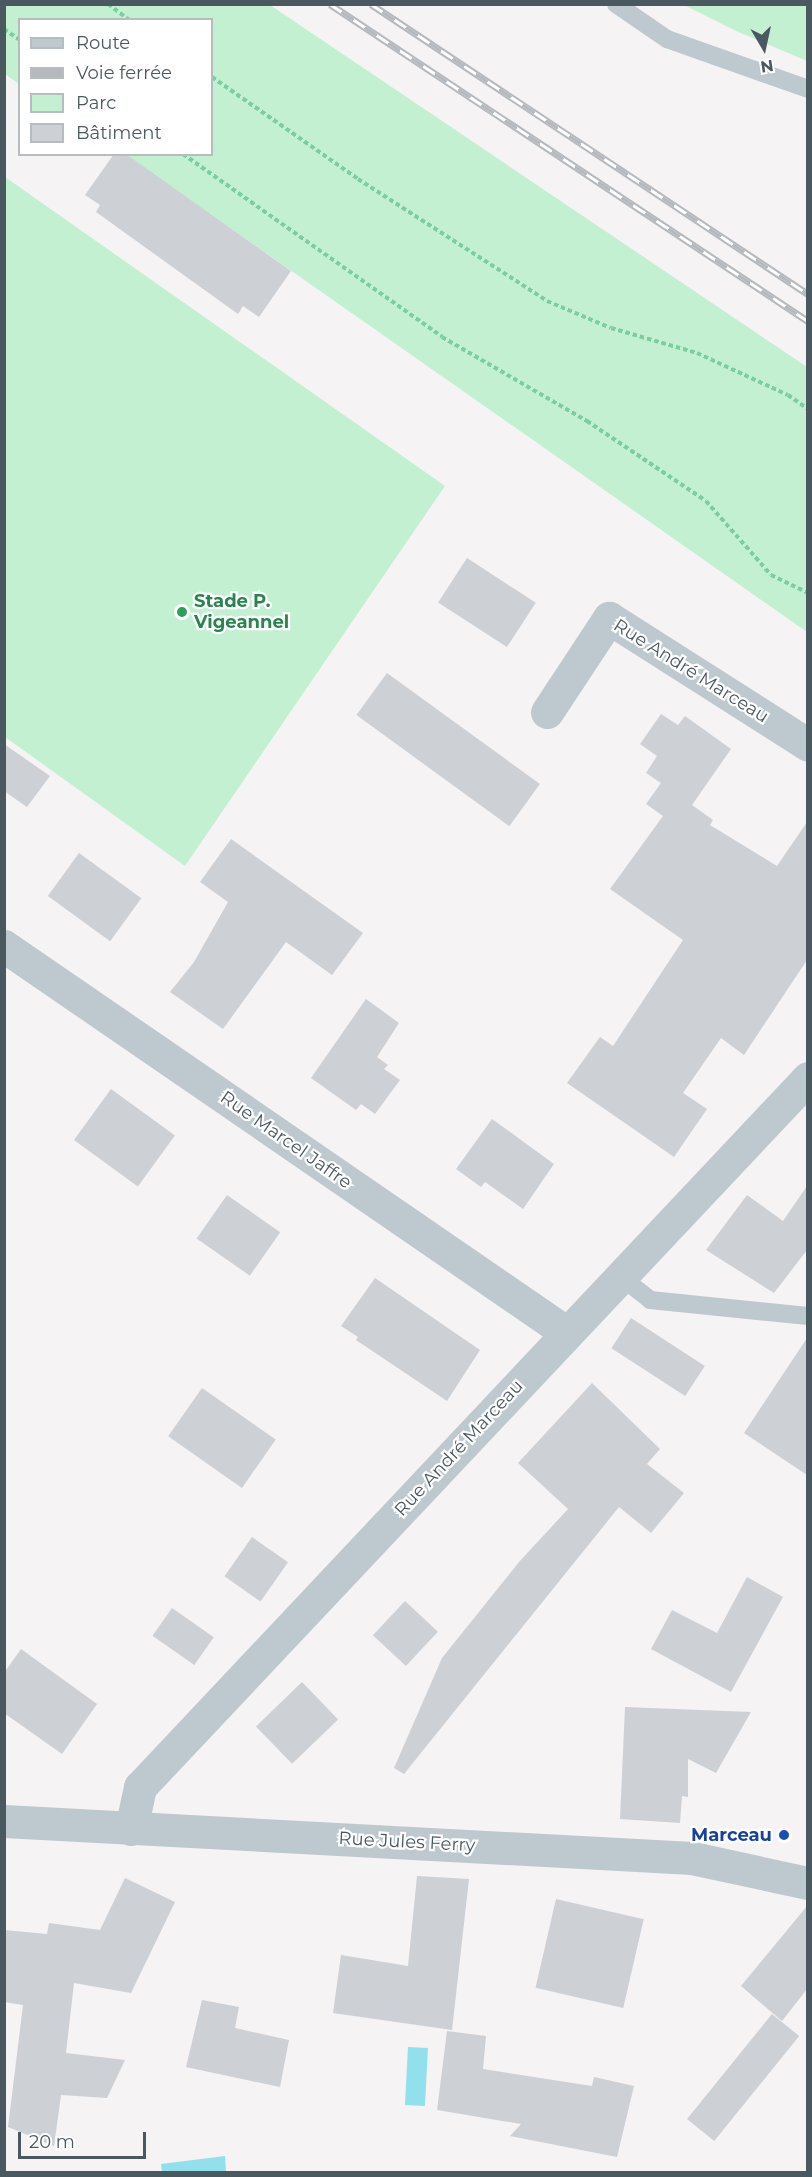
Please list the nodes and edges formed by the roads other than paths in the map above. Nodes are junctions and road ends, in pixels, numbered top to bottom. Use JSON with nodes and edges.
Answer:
{"nodes":[{"id":1,"x":616,"y":4,"type":"edge"},
{"id":2,"x":807,"y":89,"type":"edge"},
{"id":3,"x":547,"y":712,"type":"dead end"},
{"id":4,"x":807,"y":745,"type":"edge"},
{"id":5,"x":4,"y":946,"type":"edge"},
{"id":6,"x":806,"y":1081,"type":"edge"},
{"id":7,"x":621,"y":1277,"type":"junction"},
{"id":8,"x":807,"y":1316,"type":"edge"},
{"id":9,"x":567,"y":1333,"type":"junction"},
{"id":10,"x":4,"y":1821,"type":"edge"},
{"id":11,"x":131,"y":1829,"type":"junction"},
{"id":12,"x":807,"y":1883,"type":"edge"}],
"edges":[{"from":1,"to":2,"type":"lane"},
{"from":3,"to":4,"type":"street","name":"Rue André Marceau"},
{"from":5,"to":9,"type":"street","name":"Rue Marcel Jaffre"},
{"from":6,"to":7,"type":"street","name":"Rue André Marceau"},
{"from":7,"to":8,"type":"lane"},
{"from":7,"to":9,"type":"street","name":"Rue André Marceau"},
{"from":9,"to":11,"type":"street","name":"Rue André Marceau"},
{"from":10,"to":11,"type":"street","name":"Rue Jules Ferry"},
{"from":11,"to":12,"type":"street","name":"Rue Jules Ferry"}]}
